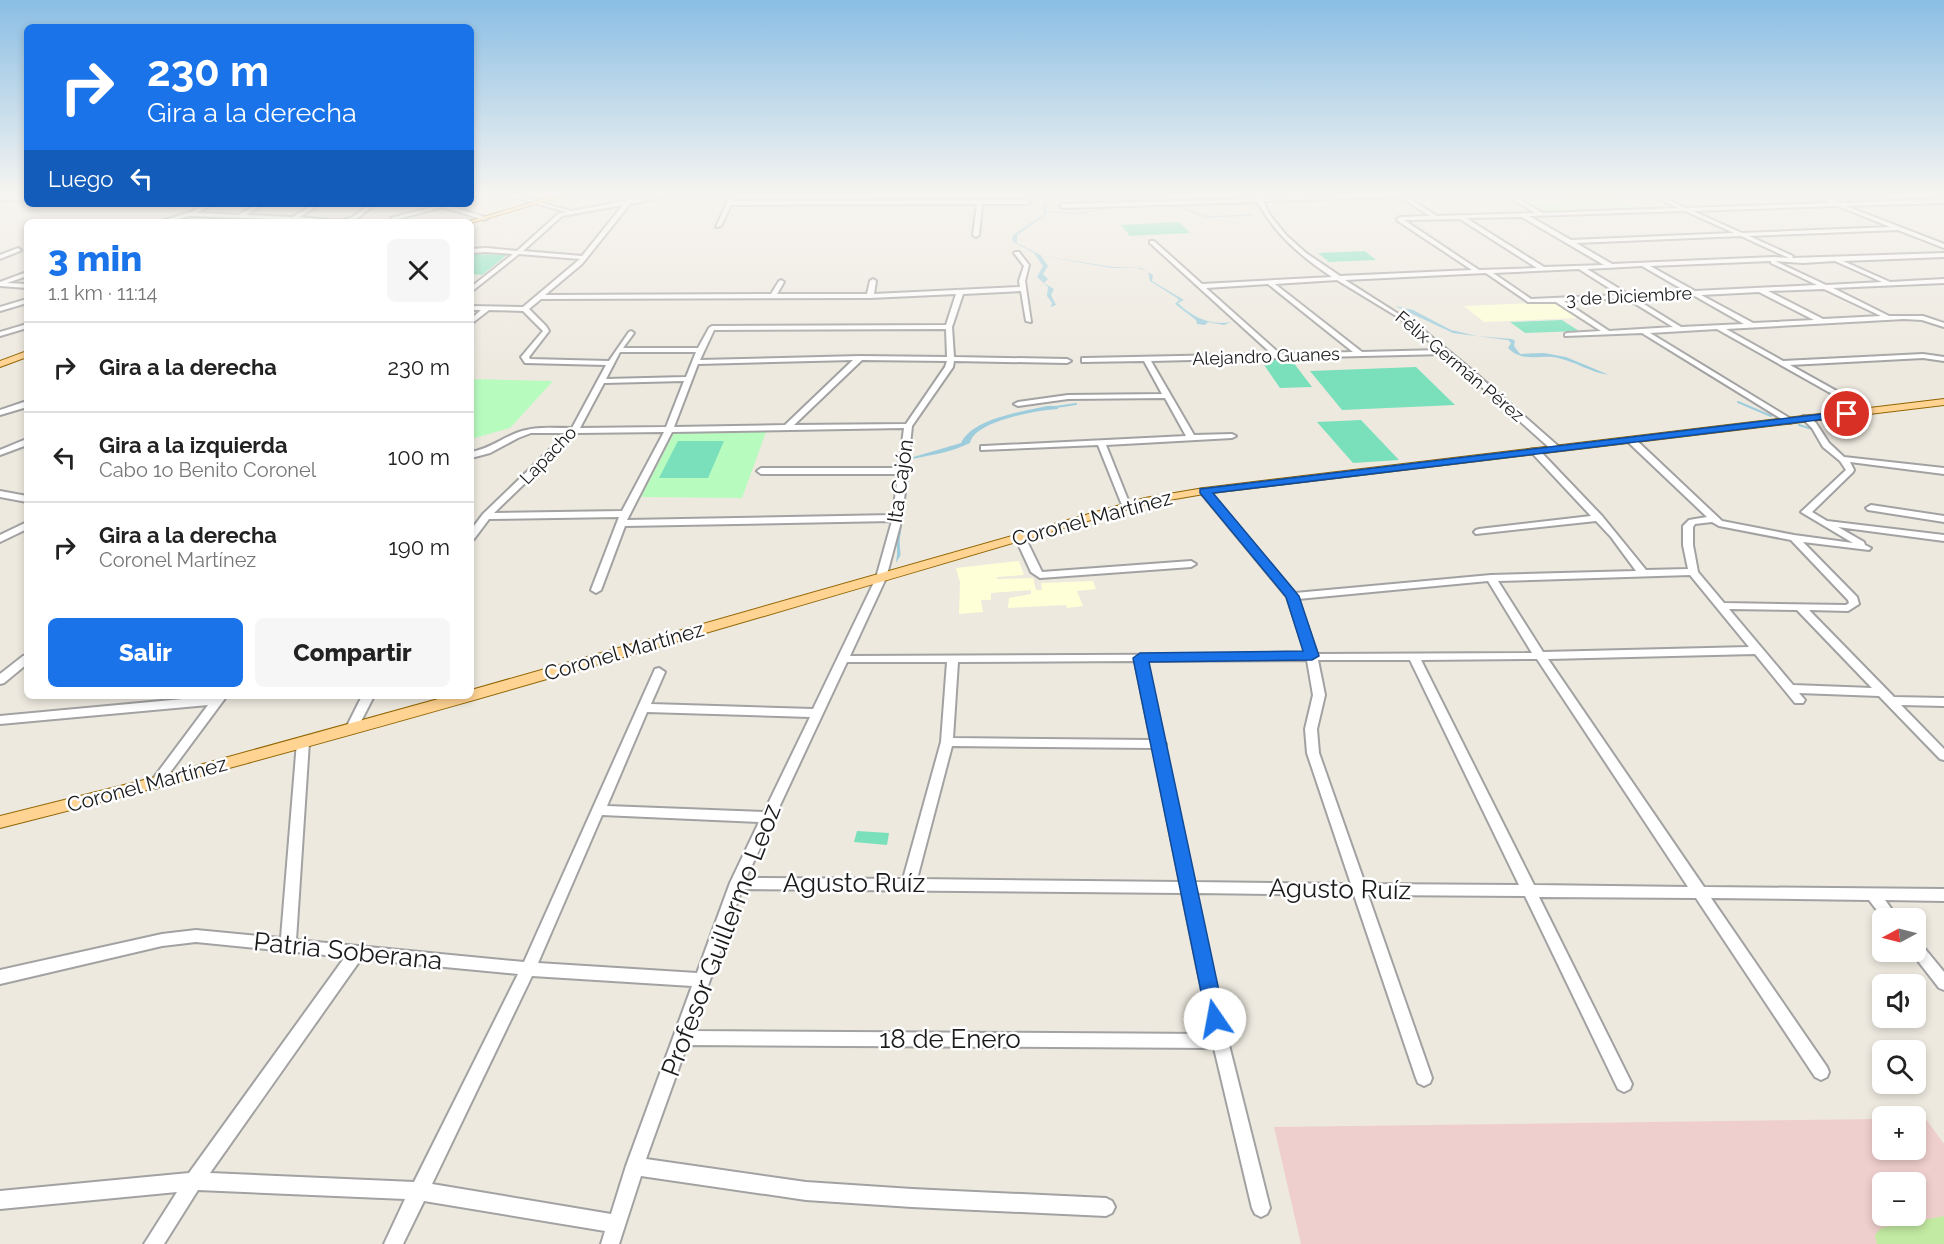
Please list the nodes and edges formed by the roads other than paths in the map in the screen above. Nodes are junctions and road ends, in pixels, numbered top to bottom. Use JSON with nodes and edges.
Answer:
{"nodes":[{"id":1,"x":519,"y":252,"type":"joint"},
{"id":2,"x":588,"y":252,"type":"edge"},
{"id":3,"x":1163,"y":252,"type":"edge"},
{"id":4,"x":1304,"y":252,"type":"edge"},
{"id":5,"x":1449,"y":252,"type":"edge"},
{"id":6,"x":1516,"y":252,"type":"edge"},
{"id":7,"x":1586,"y":252,"type":"edge"},
{"id":8,"x":1776,"y":252,"type":"edge"},
{"id":9,"x":1017,"y":253,"type":"dead end"},
{"id":10,"x":1944,"y":255,"type":"edge"},
{"id":11,"x":583,"y":258,"type":"junction"},
{"id":12,"x":1793,"y":260,"type":"junction"},
{"id":13,"x":1835,"y":260,"type":"junction"},
{"id":14,"x":1771,"y":261,"type":"junction"},
{"id":15,"x":1646,"y":266,"type":"junction"},
{"id":16,"x":1612,"y":267,"type":"junction"},
{"id":17,"x":1583,"y":269,"type":"junction"},
{"id":18,"x":1543,"y":270,"type":"junction"},
{"id":19,"x":1478,"y":272,"type":"junction"},
{"id":20,"x":1490,"y":273,"type":"junction"},
{"id":21,"x":24,"y":275,"type":"edge"},
{"id":22,"x":1338,"y":278,"type":"junction"},
{"id":23,"x":474,"y":279,"type":"edge"},
{"id":24,"x":485,"y":279,"type":"junction"},
{"id":25,"x":873,"y":281,"type":"dead end"},
{"id":26,"x":1944,"y":281,"type":"edge"},
{"id":27,"x":781,"y":282,"type":"dead end"},
{"id":28,"x":1270,"y":283,"type":"junction"},
{"id":29,"x":1,"y":284,"type":"edge"},
{"id":30,"x":1891,"y":284,"type":"junction"},
{"id":31,"x":24,"y":286,"type":"edge"},
{"id":32,"x":1201,"y":286,"type":"junction"},
{"id":33,"x":1824,"y":287,"type":"junction"},
{"id":34,"x":474,"y":288,"type":"edge"},
{"id":35,"x":1024,"y":289,"type":"junction"},
{"id":36,"x":1759,"y":290,"type":"junction"},
{"id":37,"x":960,"y":292,"type":"junction"},
{"id":38,"x":1694,"y":293,"type":"junction"},
{"id":39,"x":773,"y":296,"type":"junction"},
{"id":40,"x":870,"y":296,"type":"junction"},
{"id":41,"x":1626,"y":296,"type":"junction"},
{"id":42,"x":539,"y":297,"type":"junction"},
{"id":43,"x":1558,"y":299,"type":"junction"},
{"id":44,"x":24,"y":302,"type":"edge"},
{"id":45,"x":474,"y":308,"type":"edge"},
{"id":46,"x":488,"y":308,"type":"junction"},
{"id":47,"x":0,"y":309,"type":"edge"},
{"id":48,"x":525,"y":309,"type":"junction"},
{"id":49,"x":1889,"y":318,"type":"junction"},
{"id":50,"x":474,"y":320,"type":"edge"},
{"id":51,"x":1029,"y":321,"type":"dead end"},
{"id":52,"x":1821,"y":322,"type":"junction"},
{"id":53,"x":1753,"y":325,"type":"junction"},
{"id":54,"x":1944,"y":325,"type":"edge"},
{"id":55,"x":24,"y":327,"type":"edge"},
{"id":56,"x":949,"y":327,"type":"junction"},
{"id":57,"x":1719,"y":327,"type":"junction"},
{"id":58,"x":1680,"y":329,"type":"junction"},
{"id":59,"x":1643,"y":331,"type":"junction"},
{"id":60,"x":631,"y":333,"type":"dead end"},
{"id":61,"x":1608,"y":333,"type":"junction"},
{"id":62,"x":0,"y":334,"type":"edge"},
{"id":63,"x":1567,"y":335,"type":"dead end"},
{"id":64,"x":618,"y":350,"type":"junction"},
{"id":65,"x":700,"y":350,"type":"junction"},
{"id":66,"x":1447,"y":352,"type":"junction"},
{"id":67,"x":1359,"y":353,"type":"junction"},
{"id":68,"x":24,"y":355,"type":"edge"},
{"id":69,"x":1277,"y":355,"type":"junction"},
{"id":70,"x":860,"y":358,"type":"junction"},
{"id":71,"x":1944,"y":359,"type":"edge"},
{"id":72,"x":951,"y":360,"type":"junction"},
{"id":73,"x":1085,"y":360,"type":"dead end"},
{"id":74,"x":1148,"y":360,"type":"junction"},
{"id":75,"x":1067,"y":361,"type":"dead end"},
{"id":76,"x":696,"y":362,"type":"junction"},
{"id":77,"x":0,"y":363,"type":"edge"},
{"id":78,"x":611,"y":363,"type":"junction"},
{"id":79,"x":1781,"y":363,"type":"junction"},
{"id":80,"x":690,"y":379,"type":"junction"},
{"id":81,"x":601,"y":381,"type":"junction"},
{"id":82,"x":1168,"y":396,"type":"junction"},
{"id":83,"x":1944,"y":402,"type":"edge"},
{"id":84,"x":1018,"y":404,"type":"dead end"},
{"id":85,"x":24,"y":405,"type":"edge"},
{"id":86,"x":1866,"y":411,"type":"junction"},
{"id":87,"x":0,"y":413,"type":"edge"},
{"id":88,"x":1806,"y":418,"type":"junction"},
{"id":89,"x":1788,"y":421,"type":"junction"},
{"id":90,"x":788,"y":426,"type":"junction"},
{"id":91,"x":908,"y":426,"type":"junction"},
{"id":92,"x":670,"y":428,"type":"junction"},
{"id":93,"x":574,"y":431,"type":"junction"},
{"id":94,"x":1232,"y":436,"type":"dead end"},
{"id":95,"x":1191,"y":438,"type":"junction"},
{"id":96,"x":1631,"y":440,"type":"junction"},
{"id":97,"x":1101,"y":442,"type":"junction"},
{"id":98,"x":24,"y":443,"type":"edge"},
{"id":99,"x":984,"y":448,"type":"dead end"},
{"id":100,"x":1555,"y":448,"type":"junction"},
{"id":101,"x":1535,"y":451,"type":"junction"},
{"id":102,"x":0,"y":453,"type":"edge"},
{"id":103,"x":474,"y":454,"type":"edge"},
{"id":104,"x":1843,"y":459,"type":"junction"},
{"id":105,"x":761,"y":471,"type":"dead end"},
{"id":106,"x":901,"y":471,"type":"junction"},
{"id":107,"x":1944,"y":471,"type":"edge"},
{"id":108,"x":1204,"y":491,"type":"junction"},
{"id":109,"x":0,"y":494,"type":"edge"},
{"id":110,"x":24,"y":498,"type":"edge"},
{"id":111,"x":1126,"y":505,"type":"junction"},
{"id":112,"x":1871,"y":508,"type":"dead end"},
{"id":113,"x":486,"y":516,"type":"junction"},
{"id":114,"x":897,"y":518,"type":"junction"},
{"id":115,"x":1599,"y":518,"type":"junction"},
{"id":116,"x":623,"y":519,"type":"junction"},
{"id":117,"x":1713,"y":519,"type":"junction"},
{"id":118,"x":1944,"y":519,"type":"edge"},
{"id":119,"x":1823,"y":522,"type":"junction"},
{"id":120,"x":24,"y":527,"type":"edge"},
{"id":121,"x":1479,"y":532,"type":"dead end"},
{"id":122,"x":474,"y":533,"type":"edge"},
{"id":123,"x":1020,"y":537,"type":"junction"},
{"id":124,"x":1794,"y":538,"type":"junction"},
{"id":125,"x":1944,"y":538,"type":"edge"},
{"id":126,"x":0,"y":539,"type":"edge"},
{"id":127,"x":1191,"y":564,"type":"dead end"},
{"id":128,"x":1693,"y":572,"type":"junction"},
{"id":129,"x":1643,"y":573,"type":"junction"},
{"id":130,"x":884,"y":577,"type":"junction"},
{"id":131,"x":1491,"y":578,"type":"junction"},
{"id":132,"x":596,"y":590,"type":"dead end"},
{"id":133,"x":1292,"y":596,"type":"junction"},
{"id":134,"x":1723,"y":606,"type":"junction"},
{"id":135,"x":1801,"y":608,"type":"junction"},
{"id":136,"x":1759,"y":650,"type":"junction"},
{"id":137,"x":1312,"y":656,"type":"junction"},
{"id":138,"x":1414,"y":656,"type":"junction"},
{"id":139,"x":1540,"y":656,"type":"junction"},
{"id":140,"x":1140,"y":658,"type":"junction"},
{"id":141,"x":842,"y":659,"type":"junction"},
{"id":142,"x":24,"y":660,"type":"edge"},
{"id":143,"x":953,"y":660,"type":"junction"},
{"id":144,"x":659,"y":672,"type":"dead end"},
{"id":145,"x":0,"y":680,"type":"edge"},
{"id":146,"x":1791,"y":689,"type":"junction"},
{"id":147,"x":474,"y":694,"type":"edge"},
{"id":148,"x":1887,"y":697,"type":"junction"},
{"id":149,"x":209,"y":699,"type":"edge"},
{"id":150,"x":218,"y":699,"type":"edge"},
{"id":151,"x":366,"y":699,"type":"edge"},
{"id":152,"x":455,"y":699,"type":"edge"},
{"id":153,"x":1799,"y":700,"type":"dead end"},
{"id":154,"x":1944,"y":702,"type":"edge"},
{"id":155,"x":643,"y":708,"type":"junction"},
{"id":156,"x":816,"y":713,"type":"junction"},
{"id":157,"x":0,"y":720,"type":"edge"},
{"id":158,"x":352,"y":728,"type":"junction"},
{"id":159,"x":303,"y":742,"type":"junction"},
{"id":160,"x":946,"y":742,"type":"junction"},
{"id":161,"x":1160,"y":744,"type":"junction"},
{"id":162,"x":1944,"y":756,"type":"edge"},
{"id":163,"x":156,"y":783,"type":"junction"},
{"id":164,"x":597,"y":810,"type":"junction"},
{"id":165,"x":766,"y":818,"type":"junction"},
{"id":166,"x":0,"y":822,"type":"edge"},
{"id":167,"x":737,"y":883,"type":"junction"},
{"id":168,"x":909,"y":884,"type":"junction"},
{"id":169,"x":1187,"y":887,"type":"junction"},
{"id":170,"x":1359,"y":890,"type":"junction"},
{"id":171,"x":1529,"y":890,"type":"junction"},
{"id":172,"x":1700,"y":892,"type":"junction"},
{"id":173,"x":1872,"y":894,"type":"junction"},
{"id":174,"x":1944,"y":895,"type":"edge"},
{"id":175,"x":1883,"y":908,"type":"edge"},
{"id":176,"x":288,"y":944,"type":"junction"},
{"id":177,"x":357,"y":952,"type":"junction"},
{"id":178,"x":1926,"y":960,"type":"edge"},
{"id":179,"x":528,"y":969,"type":"junction"},
{"id":180,"x":0,"y":977,"type":"edge"},
{"id":181,"x":700,"y":980,"type":"junction"},
{"id":182,"x":1944,"y":983,"type":"edge"},
{"id":183,"x":681,"y":1038,"type":"junction"},
{"id":184,"x":1220,"y":1041,"type":"junction"},
{"id":185,"x":1821,"y":1072,"type":"dead end"},
{"id":186,"x":1424,"y":1078,"type":"dead end"},
{"id":187,"x":1624,"y":1084,"type":"dead end"},
{"id":188,"x":635,"y":1166,"type":"junction"},
{"id":189,"x":195,"y":1181,"type":"junction"},
{"id":190,"x":419,"y":1191,"type":"junction"},
{"id":191,"x":0,"y":1200,"type":"edge"},
{"id":192,"x":1106,"y":1207,"type":"dead end"},
{"id":193,"x":1261,"y":1208,"type":"dead end"},
{"id":194,"x":615,"y":1224,"type":"junction"},
{"id":195,"x":153,"y":1244,"type":"edge"},
{"id":196,"x":393,"y":1244,"type":"edge"},
{"id":197,"x":610,"y":1244,"type":"edge"}],
"edges":[{"from":1,"to":11,"type":"street"},
{"from":1,"to":24,"type":"street"},
{"from":2,"to":11,"type":"street"},
{"from":3,"to":32,"type":"street"},
{"from":4,"to":22,"type":"street","name":"Félix Germán Pérez"},
{"from":5,"to":19,"type":"street"},
{"from":6,"to":18,"type":"street"},
{"from":7,"to":16,"type":"street"},
{"from":8,"to":12,"type":"street"},
{"from":9,"to":35,"type":"street"},
{"from":10,"to":13,"type":"street"},
{"from":11,"to":42,"type":"street"},
{"from":12,"to":13,"type":"street"},
{"from":12,"to":14,"type":"street"},
{"from":13,"to":30,"type":"street"},
{"from":14,"to":15,"type":"street"},
{"from":14,"to":33,"type":"street"},
{"from":15,"to":16,"type":"street"},
{"from":15,"to":17,"type":"street"},
{"from":15,"to":38,"type":"street"},
{"from":16,"to":17,"type":"street"},
{"from":17,"to":18,"type":"street"},
{"from":17,"to":20,"type":"street"},
{"from":17,"to":41,"type":"street"},
{"from":18,"to":20,"type":"street"},
{"from":19,"to":20,"type":"street"},
{"from":19,"to":22,"type":"street"},
{"from":20,"to":43,"type":"street","name":"3 de Diciembre"},
{"from":21,"to":29,"type":"street"},
{"from":22,"to":28,"type":"street"},
{"from":22,"to":66,"type":"street","name":"Félix Germán Pérez"},
{"from":23,"to":24,"type":"street"},
{"from":24,"to":34,"type":"street"},
{"from":25,"to":40,"type":"street"},
{"from":26,"to":30,"type":"street","name":"3 de Diciembre"},
{"from":27,"to":39,"type":"street"},
{"from":28,"to":32,"type":"street"},
{"from":28,"to":67,"type":"street"},
{"from":29,"to":31,"type":"street"},
{"from":30,"to":33,"type":"street","name":"3 de Diciembre"},
{"from":32,"to":69,"type":"street"},
{"from":33,"to":36,"type":"street","name":"3 de Diciembre"},
{"from":33,"to":49,"type":"street"},
{"from":35,"to":37,"type":"street"},
{"from":35,"to":51,"type":"street"},
{"from":36,"to":38,"type":"street","name":"3 de Diciembre"},
{"from":36,"to":52,"type":"street"},
{"from":37,"to":40,"type":"street"},
{"from":37,"to":56,"type":"street"},
{"from":38,"to":41,"type":"street","name":"3 de Diciembre"},
{"from":38,"to":53,"type":"street"},
{"from":39,"to":40,"type":"street"},
{"from":39,"to":42,"type":"street"},
{"from":41,"to":43,"type":"street","name":"3 de Diciembre"},
{"from":41,"to":58,"type":"street"},
{"from":42,"to":48,"type":"street"},
{"from":43,"to":61,"type":"street"},
{"from":44,"to":47,"type":"street"},
{"from":45,"to":46,"type":"street"},
{"from":46,"to":48,"type":"street"},
{"from":46,"to":50,"type":"street"},
{"from":48,"to":78,"type":"street"},
{"from":49,"to":52,"type":"street"},
{"from":49,"to":54,"type":"street"},
{"from":52,"to":53,"type":"street"},
{"from":53,"to":57,"type":"street"},
{"from":55,"to":62,"type":"street"},
{"from":56,"to":65,"type":"street"},
{"from":56,"to":72,"type":"street"},
{"from":57,"to":58,"type":"street"},
{"from":57,"to":79,"type":"street"},
{"from":58,"to":59,"type":"street"},
{"from":59,"to":61,"type":"street"},
{"from":59,"to":89,"type":"street"},
{"from":60,"to":64,"type":"street","name":"Lapacho"},
{"from":61,"to":63,"type":"street"},
{"from":64,"to":65,"type":"street"},
{"from":64,"to":78,"type":"street","name":"Lapacho"},
{"from":65,"to":76,"type":"street"},
{"from":66,"to":67,"type":"street","name":"Alejandro Guanes"},
{"from":66,"to":100,"type":"street","name":"Félix Germán Pérez"},
{"from":67,"to":69,"type":"street","name":"Alejandro Guanes"},
{"from":68,"to":77,"type":"main road"},
{"from":69,"to":74,"type":"street","name":"Alejandro Guanes"},
{"from":70,"to":72,"type":"street"},
{"from":70,"to":76,"type":"street"},
{"from":70,"to":90,"type":"street"},
{"from":71,"to":79,"type":"street"},
{"from":72,"to":75,"type":"street"},
{"from":72,"to":91,"type":"street","name":"Ita Cajón"},
{"from":73,"to":74,"type":"street","name":"Alejandro Guanes"},
{"from":74,"to":82,"type":"street"},
{"from":76,"to":80,"type":"street"},
{"from":78,"to":81,"type":"street","name":"Lapacho"},
{"from":79,"to":86,"type":"street"},
{"from":80,"to":81,"type":"street"},
{"from":80,"to":92,"type":"street"},
{"from":81,"to":93,"type":"street","name":"Lapacho"},
{"from":82,"to":84,"type":"street"},
{"from":82,"to":95,"type":"street"},
{"from":83,"to":86,"type":"main road","name":"Coronel Martínez"},
{"from":85,"to":87,"type":"street"},
{"from":86,"to":88,"type":"main road","name":"Coronel Martínez"},
{"from":88,"to":89,"type":"main road","name":"Coronel Martínez"},
{"from":88,"to":104,"type":"street"},
{"from":89,"to":96,"type":"main road","name":"Coronel Martínez"},
{"from":90,"to":91,"type":"street"},
{"from":90,"to":92,"type":"street"},
{"from":91,"to":106,"type":"street","name":"Ita Cajón"},
{"from":92,"to":93,"type":"street"},
{"from":92,"to":116,"type":"street"},
{"from":93,"to":103,"type":"street"},
{"from":93,"to":113,"type":"street","name":"Lapacho"},
{"from":94,"to":95,"type":"street"},
{"from":95,"to":97,"type":"street"},
{"from":96,"to":100,"type":"main road","name":"Coronel Martínez"},
{"from":96,"to":117,"type":"street"},
{"from":97,"to":99,"type":"street"},
{"from":97,"to":111,"type":"street"},
{"from":98,"to":102,"type":"street"},
{"from":100,"to":101,"type":"main road","name":"Coronel Martínez"},
{"from":101,"to":108,"type":"main road","name":"Coronel Martínez"},
{"from":101,"to":115,"type":"street"},
{"from":104,"to":107,"type":"street"},
{"from":104,"to":119,"type":"street"},
{"from":105,"to":106,"type":"street"},
{"from":106,"to":114,"type":"street","name":"Ita Cajón"},
{"from":108,"to":111,"type":"main road","name":"Coronel Martínez"},
{"from":108,"to":133,"type":"street"},
{"from":109,"to":110,"type":"street"},
{"from":111,"to":123,"type":"main road","name":"Coronel Martínez"},
{"from":112,"to":118,"type":"street"},
{"from":113,"to":116,"type":"street"},
{"from":113,"to":122,"type":"street","name":"Lapacho"},
{"from":114,"to":116,"type":"street"},
{"from":114,"to":130,"type":"street","name":"Ita Cajón"},
{"from":115,"to":121,"type":"street"},
{"from":115,"to":129,"type":"street"},
{"from":116,"to":132,"type":"street"},
{"from":117,"to":124,"type":"street"},
{"from":117,"to":128,"type":"street"},
{"from":119,"to":124,"type":"street"},
{"from":119,"to":125,"type":"street"},
{"from":120,"to":126,"type":"street"},
{"from":123,"to":127,"type":"street"},
{"from":123,"to":130,"type":"main road","name":"Coronel Martínez"},
{"from":124,"to":135,"type":"street"},
{"from":128,"to":129,"type":"street"},
{"from":128,"to":134,"type":"street"},
{"from":129,"to":131,"type":"street"},
{"from":130,"to":141,"type":"street","name":"Profesor Guillermo Leoz"},
{"from":130,"to":147,"type":"main road","name":"Coronel Martínez"},
{"from":131,"to":133,"type":"street"},
{"from":131,"to":139,"type":"street"},
{"from":133,"to":137,"type":"street"},
{"from":134,"to":135,"type":"street"},
{"from":134,"to":136,"type":"street"},
{"from":135,"to":148,"type":"street"},
{"from":136,"to":139,"type":"street"},
{"from":136,"to":146,"type":"street"},
{"from":137,"to":138,"type":"street"},
{"from":137,"to":140,"type":"street"},
{"from":137,"to":170,"type":"street"},
{"from":138,"to":139,"type":"street"},
{"from":138,"to":171,"type":"street"},
{"from":139,"to":172,"type":"street"},
{"from":140,"to":143,"type":"street"},
{"from":140,"to":161,"type":"street"},
{"from":141,"to":143,"type":"street"},
{"from":141,"to":156,"type":"street","name":"Profesor Guillermo Leoz"},
{"from":142,"to":145,"type":"street"},
{"from":143,"to":160,"type":"street"},
{"from":144,"to":155,"type":"street"},
{"from":146,"to":148,"type":"street"},
{"from":146,"to":153,"type":"street"},
{"from":148,"to":154,"type":"street"},
{"from":148,"to":162,"type":"street"},
{"from":149,"to":157,"type":"street"},
{"from":150,"to":163,"type":"street"},
{"from":151,"to":158,"type":"street"},
{"from":152,"to":158,"type":"main road","name":"Coronel Martínez"},
{"from":155,"to":156,"type":"street"},
{"from":155,"to":164,"type":"street"},
{"from":156,"to":165,"type":"street","name":"Profesor Guillermo Leoz"},
{"from":158,"to":159,"type":"main road","name":"Coronel Martínez"},
{"from":159,"to":163,"type":"main road","name":"Coronel Martínez"},
{"from":159,"to":176,"type":"street"},
{"from":160,"to":161,"type":"street"},
{"from":160,"to":168,"type":"street"},
{"from":161,"to":169,"type":"street"},
{"from":163,"to":166,"type":"main road","name":"Coronel Martínez"},
{"from":164,"to":165,"type":"street"},
{"from":164,"to":179,"type":"street"},
{"from":165,"to":167,"type":"street","name":"Profesor Guillermo Leoz"},
{"from":167,"to":168,"type":"street","name":"Agusto Ruíz"},
{"from":167,"to":181,"type":"street","name":"Profesor Guillermo Leoz"},
{"from":168,"to":169,"type":"street","name":"Agusto Ruíz"},
{"from":169,"to":170,"type":"street","name":"Agusto Ruíz"},
{"from":169,"to":184,"type":"street"},
{"from":170,"to":171,"type":"street","name":"Agusto Ruíz"},
{"from":170,"to":186,"type":"street"},
{"from":171,"to":172,"type":"street","name":"Agusto Ruíz"},
{"from":171,"to":187,"type":"street"},
{"from":172,"to":173,"type":"street","name":"Agusto Ruíz"},
{"from":172,"to":185,"type":"street"},
{"from":173,"to":174,"type":"street","name":"Agusto Ruíz"},
{"from":173,"to":175,"type":"street"},
{"from":176,"to":177,"type":"street","name":"Patria Soberana"},
{"from":176,"to":180,"type":"street","name":"Patria Soberana"},
{"from":177,"to":179,"type":"street","name":"Patria Soberana"},
{"from":177,"to":189,"type":"street"},
{"from":178,"to":182,"type":"street"},
{"from":179,"to":181,"type":"street","name":"Patria Soberana"},
{"from":179,"to":190,"type":"street"},
{"from":181,"to":183,"type":"street","name":"Profesor Guillermo Leoz"},
{"from":183,"to":184,"type":"street","name":"18 de Enero"},
{"from":183,"to":188,"type":"street","name":"Profesor Guillermo Leoz"},
{"from":184,"to":193,"type":"street"},
{"from":188,"to":192,"type":"street"},
{"from":188,"to":194,"type":"street","name":"Profesor Guillermo Leoz"},
{"from":189,"to":190,"type":"street"},
{"from":189,"to":191,"type":"street"},
{"from":189,"to":195,"type":"street"},
{"from":190,"to":194,"type":"street"},
{"from":190,"to":196,"type":"street"},
{"from":194,"to":197,"type":"street","name":"Profesor Guillermo Leoz"}]}
